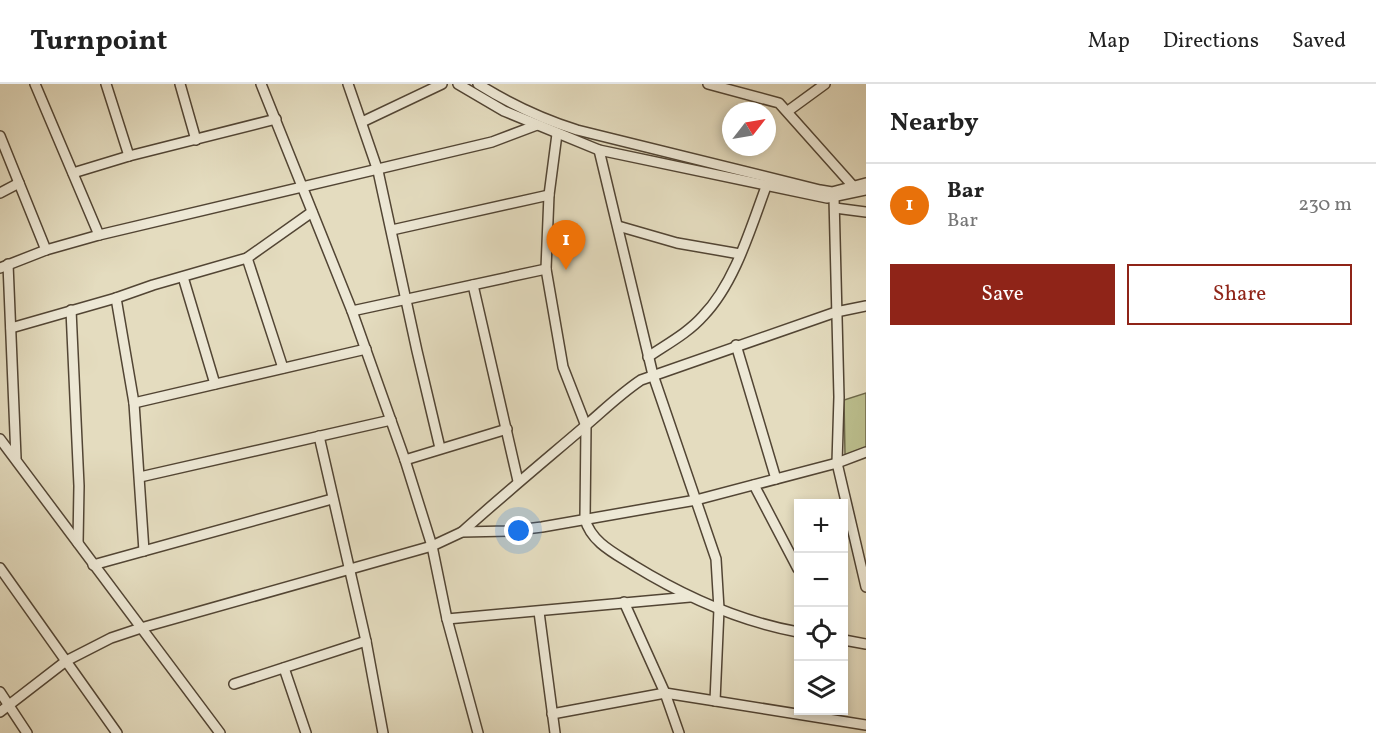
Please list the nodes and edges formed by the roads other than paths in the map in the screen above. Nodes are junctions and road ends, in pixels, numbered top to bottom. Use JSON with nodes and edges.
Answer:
{"nodes":[{"id":1,"x":35,"y":84,"type":"edge"},
{"id":2,"x":106,"y":84,"type":"edge"},
{"id":3,"x":180,"y":84,"type":"edge"},
{"id":4,"x":261,"y":84,"type":"edge"},
{"id":5,"x":348,"y":84,"type":"edge"},
{"id":6,"x":442,"y":84,"type":"edge"},
{"id":7,"x":458,"y":84,"type":"edge"},
{"id":8,"x":478,"y":84,"type":"edge"},
{"id":9,"x":708,"y":84,"type":"edge"},
{"id":10,"x":747,"y":84,"type":"edge"},
{"id":11,"x":825,"y":84,"type":"edge"},
{"id":12,"x":751,"y":95,"type":"junction"},
{"id":13,"x":788,"y":111,"type":"junction"},
{"id":14,"x":276,"y":119,"type":"junction"},
{"id":15,"x":362,"y":122,"type":"junction"},
{"id":16,"x":537,"y":126,"type":"junction"},
{"id":17,"x":557,"y":134,"type":"junction"},
{"id":18,"x":0,"y":136,"type":"edge"},
{"id":19,"x":196,"y":140,"type":"junction"},
{"id":20,"x":599,"y":150,"type":"junction"},
{"id":21,"x":129,"y":156,"type":"junction"},
{"id":22,"x":378,"y":171,"type":"junction"},
{"id":23,"x":73,"y":173,"type":"junction"},
{"id":24,"x":19,"y":183,"type":"junction"},
{"id":25,"x":866,"y":183,"type":"edge"},
{"id":26,"x":767,"y":184,"type":"junction"},
{"id":27,"x":853,"y":186,"type":"junction"},
{"id":28,"x":303,"y":188,"type":"junction"},
{"id":29,"x":866,"y":190,"type":"edge"},
{"id":30,"x":0,"y":192,"type":"edge"},
{"id":31,"x":549,"y":195,"type":"junction"},
{"id":32,"x":834,"y":198,"type":"junction"},
{"id":33,"x":835,"y":208,"type":"junction"},
{"id":34,"x":312,"y":212,"type":"junction"},
{"id":35,"x":866,"y":212,"type":"edge"},
{"id":36,"x":618,"y":226,"type":"junction"},
{"id":37,"x":392,"y":230,"type":"junction"},
{"id":38,"x":99,"y":235,"type":"junction"},
{"id":39,"x":45,"y":250,"type":"junction"},
{"id":40,"x":741,"y":254,"type":"junction"},
{"id":41,"x":247,"y":258,"type":"junction"},
{"id":42,"x":4,"y":266,"type":"edge"},
{"id":43,"x":546,"y":270,"type":"junction"},
{"id":44,"x":183,"y":277,"type":"junction"},
{"id":45,"x":473,"y":285,"type":"junction"},
{"id":46,"x":116,"y":298,"type":"junction"},
{"id":47,"x":407,"y":298,"type":"junction"},
{"id":48,"x":866,"y":306,"type":"edge"},
{"id":49,"x":71,"y":310,"type":"junction"},
{"id":50,"x":352,"y":311,"type":"junction"},
{"id":51,"x":836,"y":312,"type":"junction"},
{"id":52,"x":11,"y":328,"type":"junction"},
{"id":53,"x":736,"y":345,"type":"junction"},
{"id":54,"x":366,"y":349,"type":"junction"},
{"id":55,"x":648,"y":357,"type":"junction"},
{"id":56,"x":283,"y":368,"type":"junction"},
{"id":57,"x":653,"y":375,"type":"junction"},
{"id":58,"x":215,"y":384,"type":"junction"},
{"id":59,"x":134,"y":403,"type":"junction"},
{"id":60,"x":391,"y":420,"type":"junction"},
{"id":61,"x":586,"y":426,"type":"junction"},
{"id":62,"x":507,"y":429,"type":"junction"},
{"id":63,"x":319,"y":436,"type":"junction"},
{"id":64,"x":0,"y":439,"type":"edge"},
{"id":65,"x":440,"y":448,"type":"junction"},
{"id":66,"x":866,"y":452,"type":"edge"},
{"id":67,"x":16,"y":458,"type":"junction"},
{"id":68,"x":405,"y":460,"type":"junction"},
{"id":69,"x":837,"y":463,"type":"junction"},
{"id":70,"x":140,"y":477,"type":"junction"},
{"id":71,"x":776,"y":479,"type":"junction"},
{"id":72,"x":518,"y":480,"type":"junction"},
{"id":73,"x":754,"y":485,"type":"junction"},
{"id":74,"x":332,"y":499,"type":"junction"},
{"id":75,"x":696,"y":500,"type":"junction"},
{"id":76,"x":585,"y":519,"type":"junction"},
{"id":77,"x":462,"y":532,"type":"junction"},
{"id":78,"x":78,"y":543,"type":"junction"},
{"id":79,"x":432,"y":546,"type":"junction"},
{"id":80,"x":144,"y":551,"type":"junction"},
{"id":81,"x":794,"y":561,"type":"edge"},
{"id":82,"x":93,"y":565,"type":"junction"},
{"id":83,"x":0,"y":568,"type":"edge"},
{"id":84,"x":350,"y":570,"type":"junction"},
{"id":85,"x":866,"y":587,"type":"edge"},
{"id":86,"x":690,"y":597,"type":"junction"},
{"id":87,"x":624,"y":602,"type":"junction"},
{"id":88,"x":719,"y":609,"type":"junction"},
{"id":89,"x":539,"y":612,"type":"junction"},
{"id":90,"x":447,"y":620,"type":"junction"},
{"id":91,"x":141,"y":627,"type":"junction"},
{"id":92,"x":794,"y":631,"type":"edge"},
{"id":93,"x":366,"y":641,"type":"junction"},
{"id":94,"x":848,"y":641,"type":"edge"},
{"id":95,"x":866,"y":644,"type":"edge"},
{"id":96,"x":66,"y":661,"type":"junction"},
{"id":97,"x":284,"y":668,"type":"junction"},
{"id":98,"x":234,"y":684,"type":"dead end"},
{"id":99,"x":0,"y":692,"type":"edge"},
{"id":100,"x":665,"y":693,"type":"junction"},
{"id":101,"x":715,"y":701,"type":"junction"},
{"id":102,"x":8,"y":704,"type":"junction"},
{"id":103,"x":0,"y":712,"type":"edge"},
{"id":104,"x":552,"y":714,"type":"junction"},
{"id":105,"x":866,"y":725,"type":"edge"},
{"id":106,"x":27,"y":733,"type":"edge"},
{"id":107,"x":117,"y":733,"type":"edge"},
{"id":108,"x":220,"y":733,"type":"edge"},
{"id":109,"x":306,"y":733,"type":"edge"},
{"id":110,"x":383,"y":733,"type":"edge"},
{"id":111,"x":478,"y":733,"type":"edge"},
{"id":112,"x":555,"y":733,"type":"edge"},
{"id":113,"x":679,"y":733,"type":"edge"}],
"edges":[{"from":1,"to":23,"type":"street"},
{"from":2,"to":21,"type":"street"},
{"from":3,"to":19,"type":"street"},
{"from":4,"to":14,"type":"street"},
{"from":5,"to":15,"type":"street"},
{"from":6,"to":15,"type":"street"},
{"from":7,"to":16,"type":"street"},
{"from":8,"to":27,"type":"street"},
{"from":9,"to":12,"type":"street"},
{"from":10,"to":12,"type":"street"},
{"from":11,"to":13,"type":"street"},
{"from":12,"to":13,"type":"street"},
{"from":13,"to":27,"type":"street"},
{"from":14,"to":19,"type":"street"},
{"from":14,"to":28,"type":"street"},
{"from":15,"to":22,"type":"street"},
{"from":16,"to":17,"type":"street"},
{"from":16,"to":22,"type":"street"},
{"from":17,"to":20,"type":"street"},
{"from":17,"to":31,"type":"street"},
{"from":18,"to":24,"type":"street"},
{"from":19,"to":21,"type":"street"},
{"from":20,"to":26,"type":"street"},
{"from":20,"to":36,"type":"street"},
{"from":21,"to":23,"type":"street"},
{"from":22,"to":28,"type":"street"},
{"from":22,"to":37,"type":"street"},
{"from":23,"to":38,"type":"street"},
{"from":24,"to":30,"type":"street"},
{"from":24,"to":39,"type":"street"},
{"from":25,"to":27,"type":"street"},
{"from":26,"to":32,"type":"street"},
{"from":26,"to":40,"type":"street"},
{"from":28,"to":34,"type":"street"},
{"from":28,"to":38,"type":"street"},
{"from":29,"to":32,"type":"street"},
{"from":31,"to":37,"type":"street"},
{"from":31,"to":43,"type":"street"},
{"from":32,"to":33,"type":"street"},
{"from":33,"to":35,"type":"street"},
{"from":33,"to":51,"type":"street"},
{"from":34,"to":41,"type":"street"},
{"from":34,"to":50,"type":"street"},
{"from":36,"to":40,"type":"street"},
{"from":36,"to":55,"type":"street"},
{"from":37,"to":47,"type":"street"},
{"from":38,"to":39,"type":"street"},
{"from":39,"to":42,"type":"street"},
{"from":40,"to":55,"type":"street"},
{"from":41,"to":44,"type":"street"},
{"from":41,"to":56,"type":"street"},
{"from":42,"to":52,"type":"street"},
{"from":43,"to":45,"type":"street"},
{"from":43,"to":61,"type":"street"},
{"from":44,"to":46,"type":"street"},
{"from":44,"to":58,"type":"street"},
{"from":45,"to":47,"type":"street"},
{"from":45,"to":62,"type":"street"},
{"from":46,"to":49,"type":"street"},
{"from":46,"to":59,"type":"street"},
{"from":47,"to":50,"type":"street"},
{"from":47,"to":65,"type":"street"},
{"from":48,"to":51,"type":"street"},
{"from":49,"to":52,"type":"street"},
{"from":49,"to":78,"type":"street"},
{"from":50,"to":54,"type":"street"},
{"from":51,"to":53,"type":"street"},
{"from":51,"to":69,"type":"street"},
{"from":52,"to":67,"type":"street"},
{"from":53,"to":57,"type":"street"},
{"from":53,"to":71,"type":"street"},
{"from":54,"to":56,"type":"street"},
{"from":54,"to":60,"type":"street"},
{"from":55,"to":57,"type":"street"},
{"from":56,"to":58,"type":"street"},
{"from":57,"to":61,"type":"street"},
{"from":57,"to":75,"type":"street"},
{"from":58,"to":59,"type":"street"},
{"from":59,"to":70,"type":"street"},
{"from":60,"to":63,"type":"street"},
{"from":60,"to":68,"type":"street"},
{"from":61,"to":72,"type":"street"},
{"from":61,"to":76,"type":"street"},
{"from":62,"to":65,"type":"street"},
{"from":62,"to":72,"type":"street"},
{"from":63,"to":70,"type":"street"},
{"from":63,"to":74,"type":"street"},
{"from":64,"to":67,"type":"street"},
{"from":65,"to":68,"type":"street"},
{"from":66,"to":69,"type":"street"},
{"from":67,"to":78,"type":"street"},
{"from":68,"to":79,"type":"street"},
{"from":69,"to":71,"type":"street"},
{"from":69,"to":85,"type":"street"},
{"from":70,"to":80,"type":"street"},
{"from":71,"to":73,"type":"street"},
{"from":72,"to":77,"type":"street"},
{"from":73,"to":75,"type":"street"},
{"from":73,"to":81,"type":"street"},
{"from":74,"to":80,"type":"street"},
{"from":74,"to":84,"type":"street"},
{"from":75,"to":76,"type":"street"},
{"from":75,"to":88,"type":"street"},
{"from":76,"to":77,"type":"street"},
{"from":76,"to":86,"type":"street"},
{"from":77,"to":79,"type":"street"},
{"from":78,"to":82,"type":"street"},
{"from":79,"to":84,"type":"street"},
{"from":79,"to":90,"type":"street"},
{"from":80,"to":82,"type":"street"},
{"from":82,"to":91,"type":"street"},
{"from":83,"to":96,"type":"street"},
{"from":84,"to":91,"type":"street"},
{"from":84,"to":93,"type":"street"},
{"from":86,"to":87,"type":"street"},
{"from":86,"to":88,"type":"street"},
{"from":87,"to":89,"type":"street"},
{"from":87,"to":100,"type":"street"},
{"from":88,"to":92,"type":"street"},
{"from":88,"to":101,"type":"street"},
{"from":89,"to":90,"type":"street"},
{"from":89,"to":104,"type":"street"},
{"from":90,"to":111,"type":"street"},
{"from":91,"to":96,"type":"street"},
{"from":91,"to":108,"type":"street"},
{"from":93,"to":97,"type":"street"},
{"from":93,"to":110,"type":"street"},
{"from":94,"to":95,"type":"street"},
{"from":96,"to":102,"type":"street"},
{"from":96,"to":107,"type":"street"},
{"from":97,"to":98,"type":"street"},
{"from":97,"to":109,"type":"street"},
{"from":99,"to":102,"type":"street"},
{"from":100,"to":101,"type":"street"},
{"from":100,"to":104,"type":"street"},
{"from":100,"to":113,"type":"street"},
{"from":101,"to":105,"type":"street"},
{"from":102,"to":103,"type":"street"},
{"from":102,"to":106,"type":"street"},
{"from":104,"to":112,"type":"street"}]}
